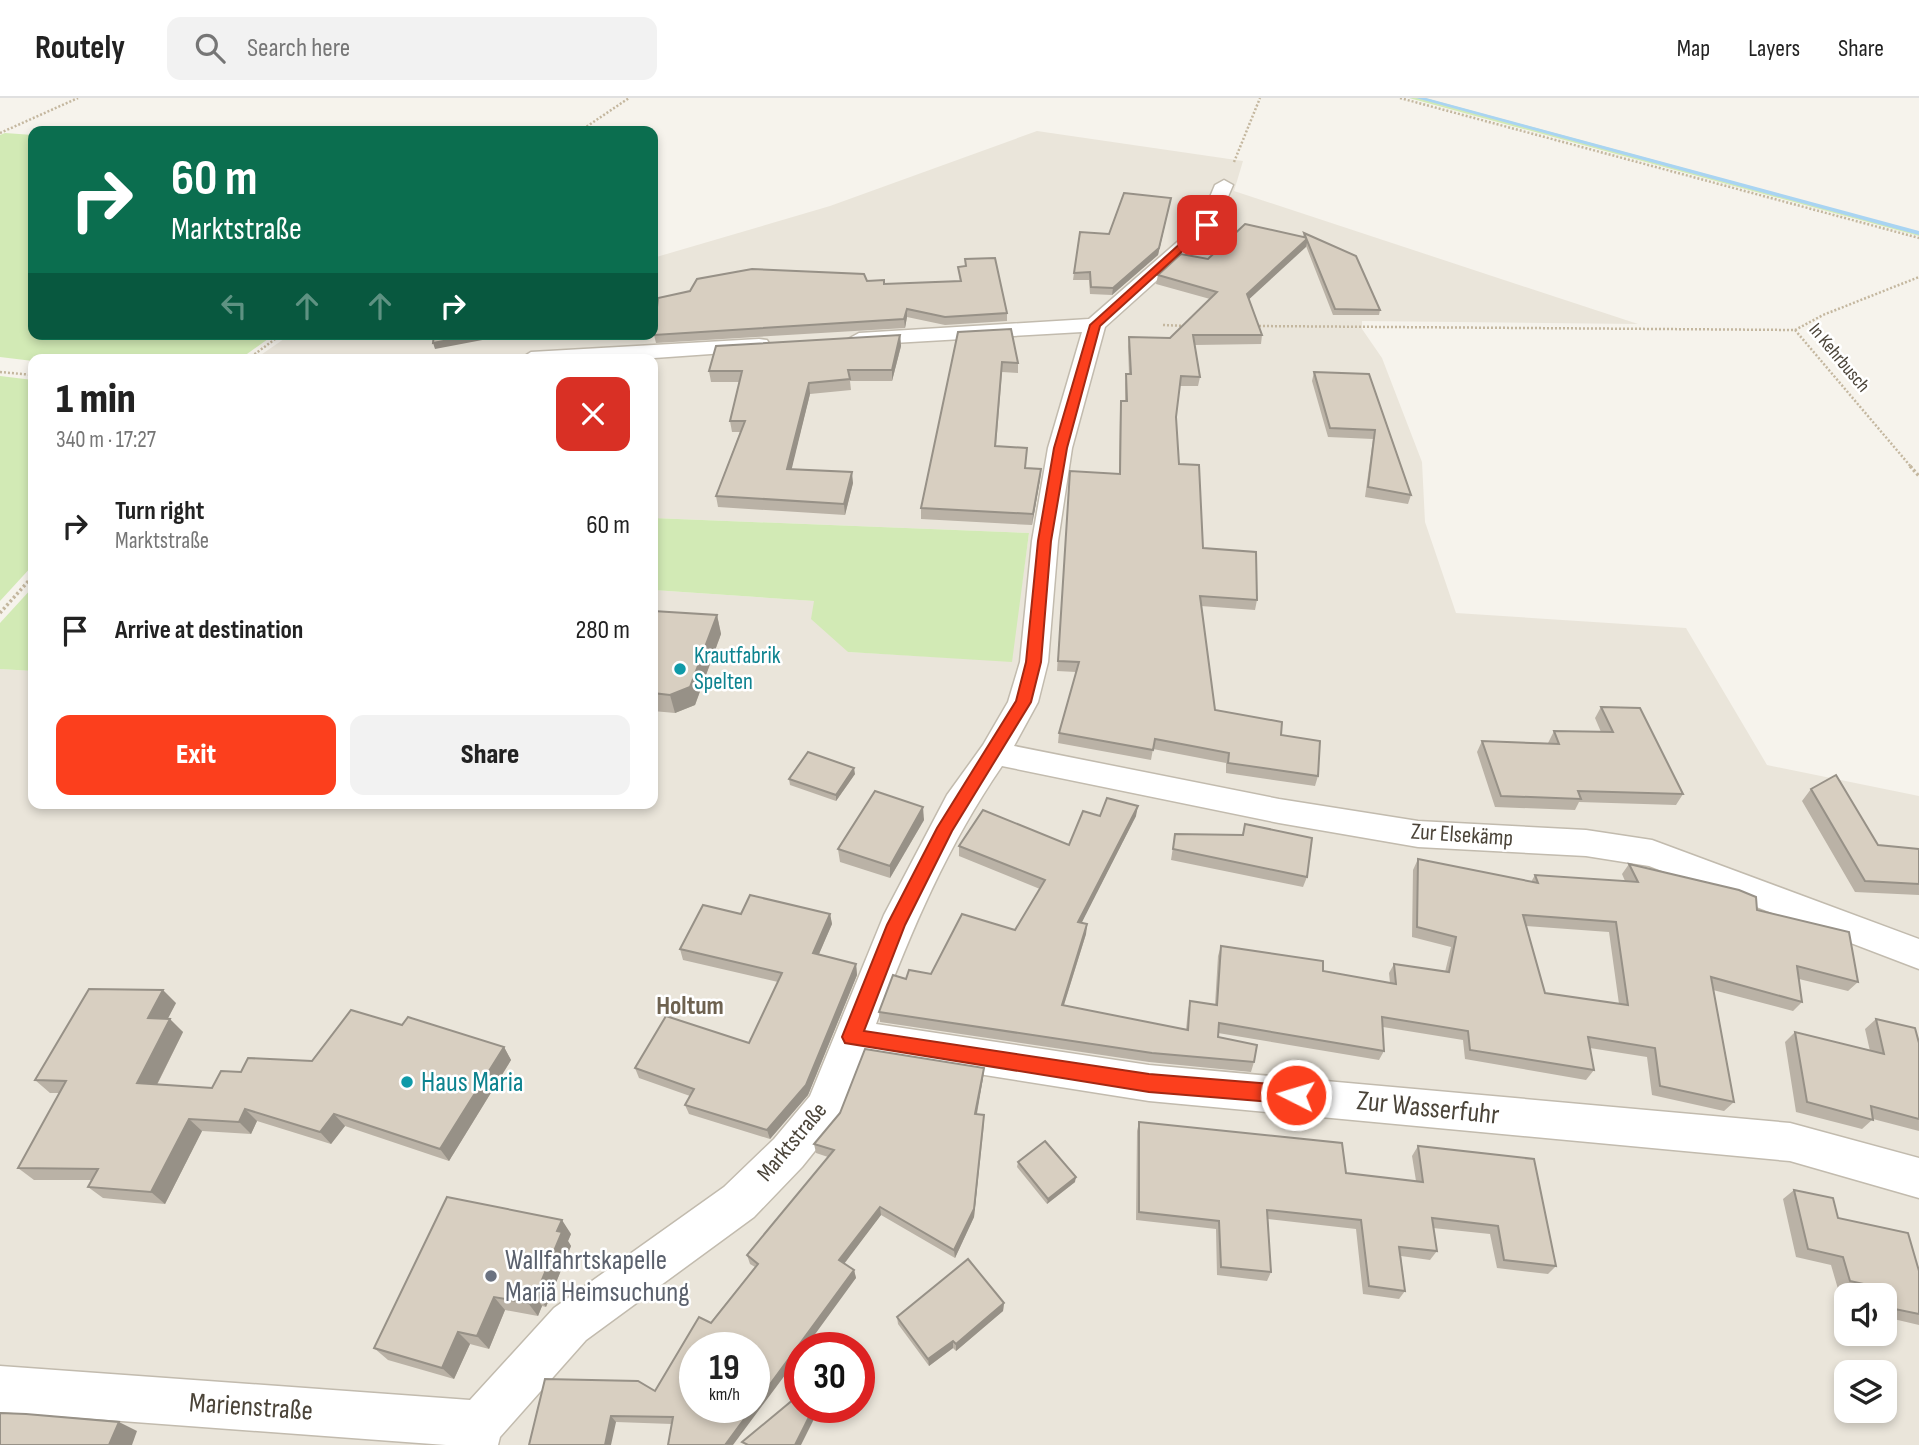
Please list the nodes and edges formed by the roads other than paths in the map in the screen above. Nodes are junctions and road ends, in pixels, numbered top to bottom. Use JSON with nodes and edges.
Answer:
{"nodes":[{"id":1,"x":1224,"y":185,"type":"road end"},
{"id":2,"x":1096,"y":325,"type":"junction"},
{"id":3,"x":831,"y":341,"type":"edge"},
{"id":4,"x":776,"y":344,"type":"edge"},
{"id":5,"x":613,"y":354,"type":"edge"},
{"id":6,"x":994,"y":753,"type":"junction"},
{"id":7,"x":1919,"y":954,"type":"edge"},
{"id":8,"x":852,"y":1037,"type":"junction"},
{"id":9,"x":1919,"y":1178,"type":"edge"},
{"id":10,"x":0,"y":1389,"type":"edge"},
{"id":11,"x":477,"y":1435,"type":"edge"}],
"edges":[{"from":1,"to":2,"type":"street"},
{"from":2,"to":3,"type":"street"},
{"from":2,"to":6,"type":"street","name":"Marktstraße"},
{"from":4,"to":5,"type":"street"},
{"from":6,"to":7,"type":"street","name":"Zur Elsekämp"},
{"from":6,"to":8,"type":"street","name":"Marktstraße"},
{"from":8,"to":9,"type":"street","name":"Zur Wasserfuhr"},
{"from":8,"to":11,"type":"street","name":"Marktstraße"},
{"from":10,"to":11,"type":"street","name":"Marienstraße"}]}
